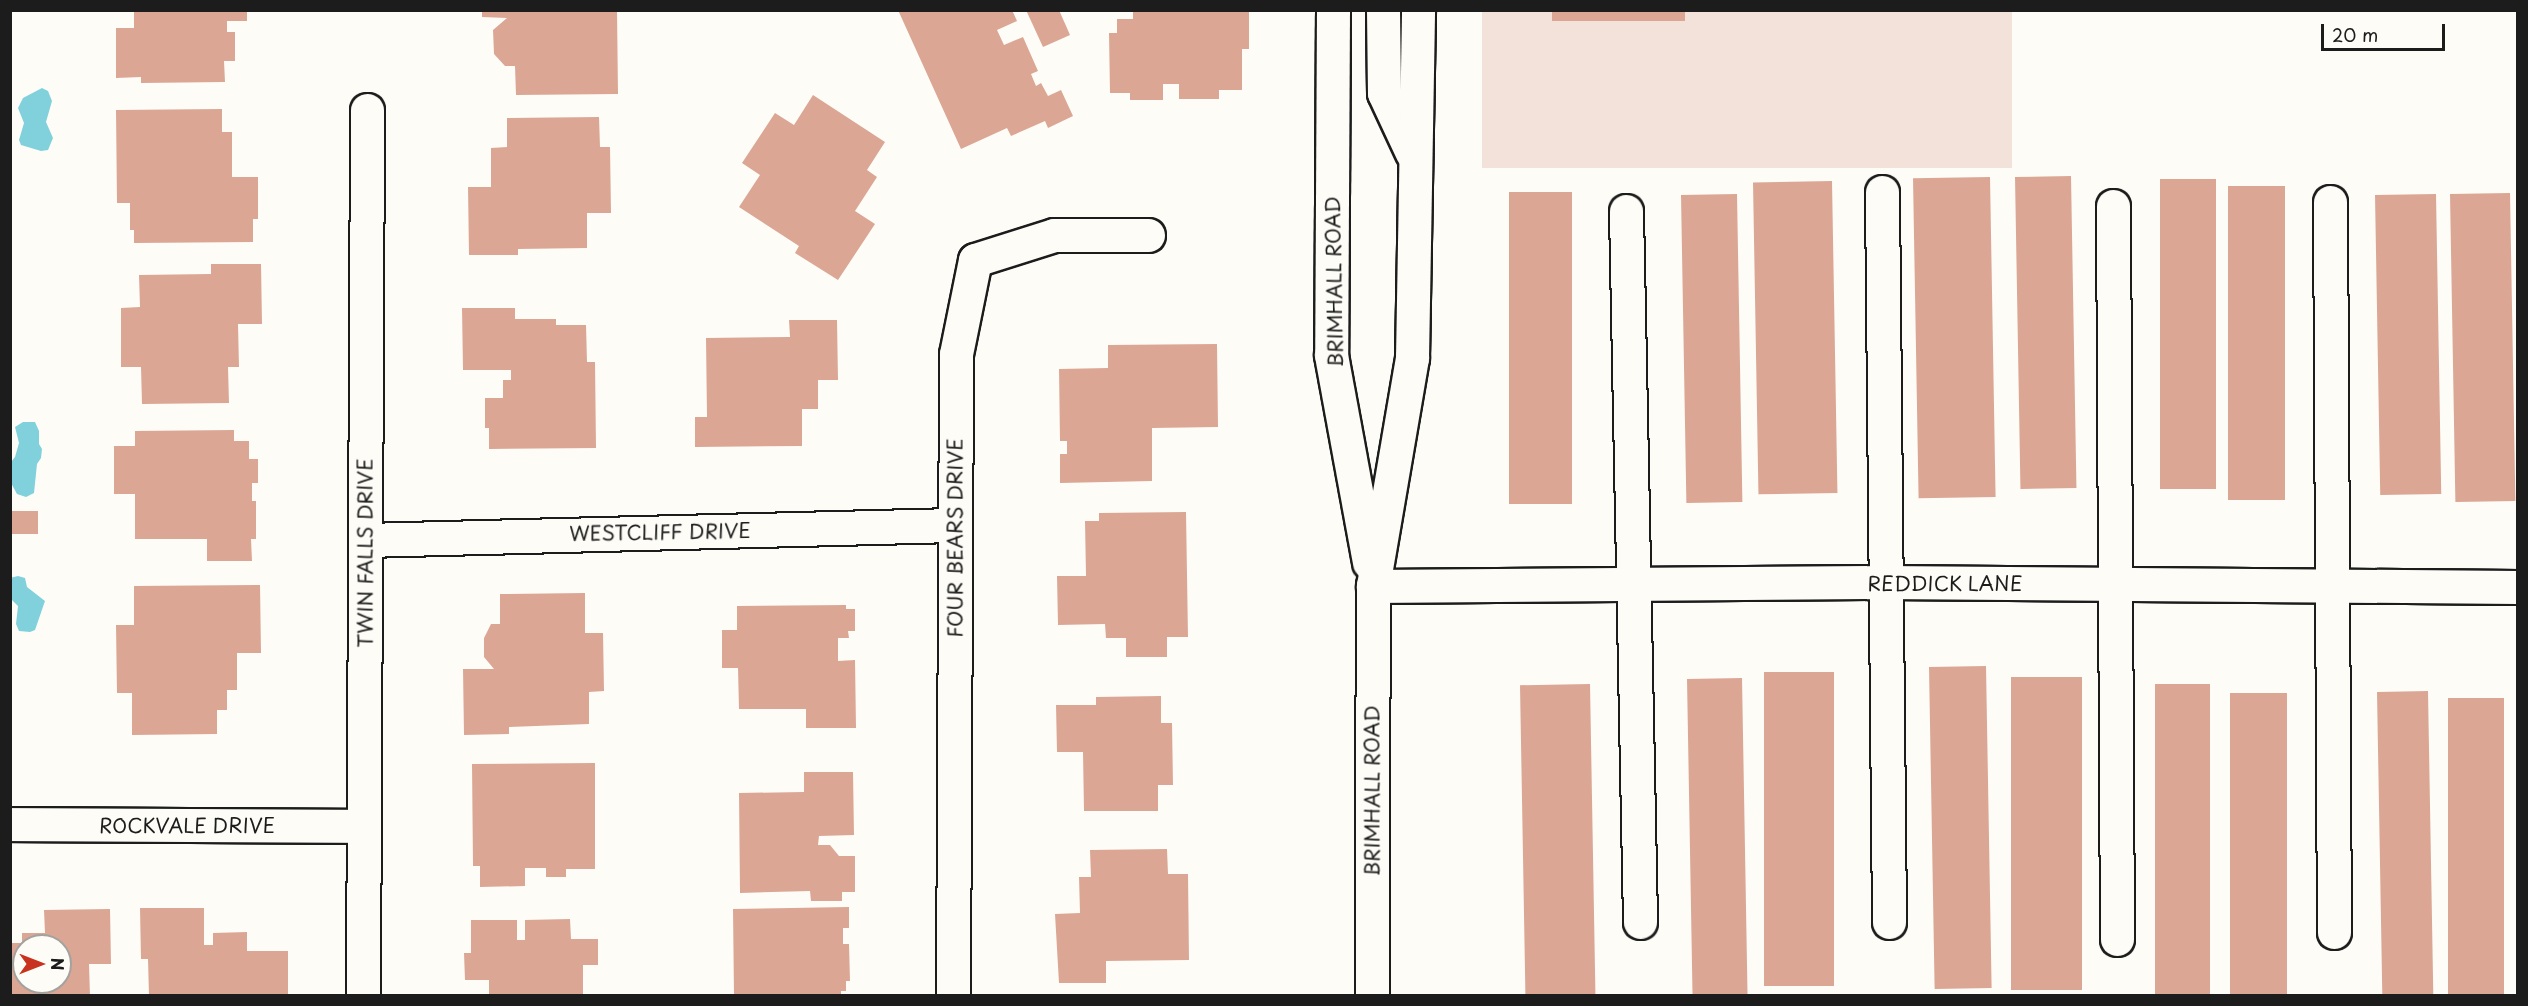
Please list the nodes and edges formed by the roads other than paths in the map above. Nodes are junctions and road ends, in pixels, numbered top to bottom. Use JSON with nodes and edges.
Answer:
{"nodes":[{"id":1,"x":1333,"y":10,"type":"edge"},
{"id":2,"x":1383,"y":10,"type":"edge"},
{"id":3,"x":1418,"y":10,"type":"edge"},
{"id":4,"x":367,"y":110,"type":"dead end"},
{"id":5,"x":1415,"y":160,"type":"junction"},
{"id":6,"x":1882,"y":192,"type":"dead end"},
{"id":7,"x":2330,"y":202,"type":"dead end"},
{"id":8,"x":2113,"y":206,"type":"dead end"},
{"id":9,"x":1626,"y":211,"type":"dead end"},
{"id":10,"x":1148,"y":235,"type":"dead end"},
{"id":11,"x":955,"y":525,"type":"junction"},
{"id":12,"x":365,"y":540,"type":"junction"},
{"id":13,"x":1884,"y":582,"type":"junction"},
{"id":14,"x":1631,"y":584,"type":"junction"},
{"id":15,"x":2117,"y":584,"type":"junction"},
{"id":16,"x":1373,"y":586,"type":"junction"},
{"id":17,"x":2334,"y":586,"type":"junction"},
{"id":18,"x":2517,"y":587,"type":"edge"},
{"id":19,"x":10,"y":824,"type":"edge"},
{"id":20,"x":364,"y":826,"type":"junction"},
{"id":21,"x":1640,"y":922,"type":"dead end"},
{"id":22,"x":1888,"y":922,"type":"dead end"},
{"id":23,"x":2334,"y":932,"type":"dead end"},
{"id":24,"x":2117,"y":939,"type":"dead end"},
{"id":25,"x":363,"y":996,"type":"edge"},
{"id":26,"x":953,"y":996,"type":"edge"},
{"id":27,"x":1372,"y":996,"type":"edge"}],
"edges":[{"from":1,"to":16,"type":"street","name":"BRIMHALL ROAD"},
{"from":2,"to":5,"type":"street"},
{"from":3,"to":5,"type":"street","name":"BRIMHALL ROAD"},
{"from":4,"to":12,"type":"street","name":"TWIN FALLS DRIVE"},
{"from":5,"to":16,"type":"street","name":"BRIMHALL ROAD"},
{"from":6,"to":13,"type":"street"},
{"from":7,"to":17,"type":"street"},
{"from":8,"to":15,"type":"street"},
{"from":9,"to":14,"type":"street"},
{"from":10,"to":11,"type":"street","name":"FOUR BEARS DRIVE"},
{"from":11,"to":12,"type":"street","name":"WESTCLIFF DRIVE"},
{"from":11,"to":26,"type":"street","name":"FOUR BEARS DRIVE"},
{"from":12,"to":20,"type":"street","name":"TWIN FALLS DRIVE"},
{"from":13,"to":14,"type":"street","name":"REDDICK LANE"},
{"from":13,"to":15,"type":"street","name":"REDDICK LANE"},
{"from":13,"to":22,"type":"street"},
{"from":14,"to":16,"type":"street","name":"REDDICK LANE"},
{"from":14,"to":21,"type":"street"},
{"from":15,"to":17,"type":"street","name":"REDDICK LANE"},
{"from":15,"to":24,"type":"street"},
{"from":16,"to":27,"type":"street","name":"BRIMHALL ROAD"},
{"from":17,"to":18,"type":"street","name":"REDDICK LANE"},
{"from":17,"to":23,"type":"street"},
{"from":19,"to":20,"type":"street","name":"ROCKVALE DRIVE"},
{"from":20,"to":25,"type":"street","name":"TWIN FALLS DRIVE"}]}
